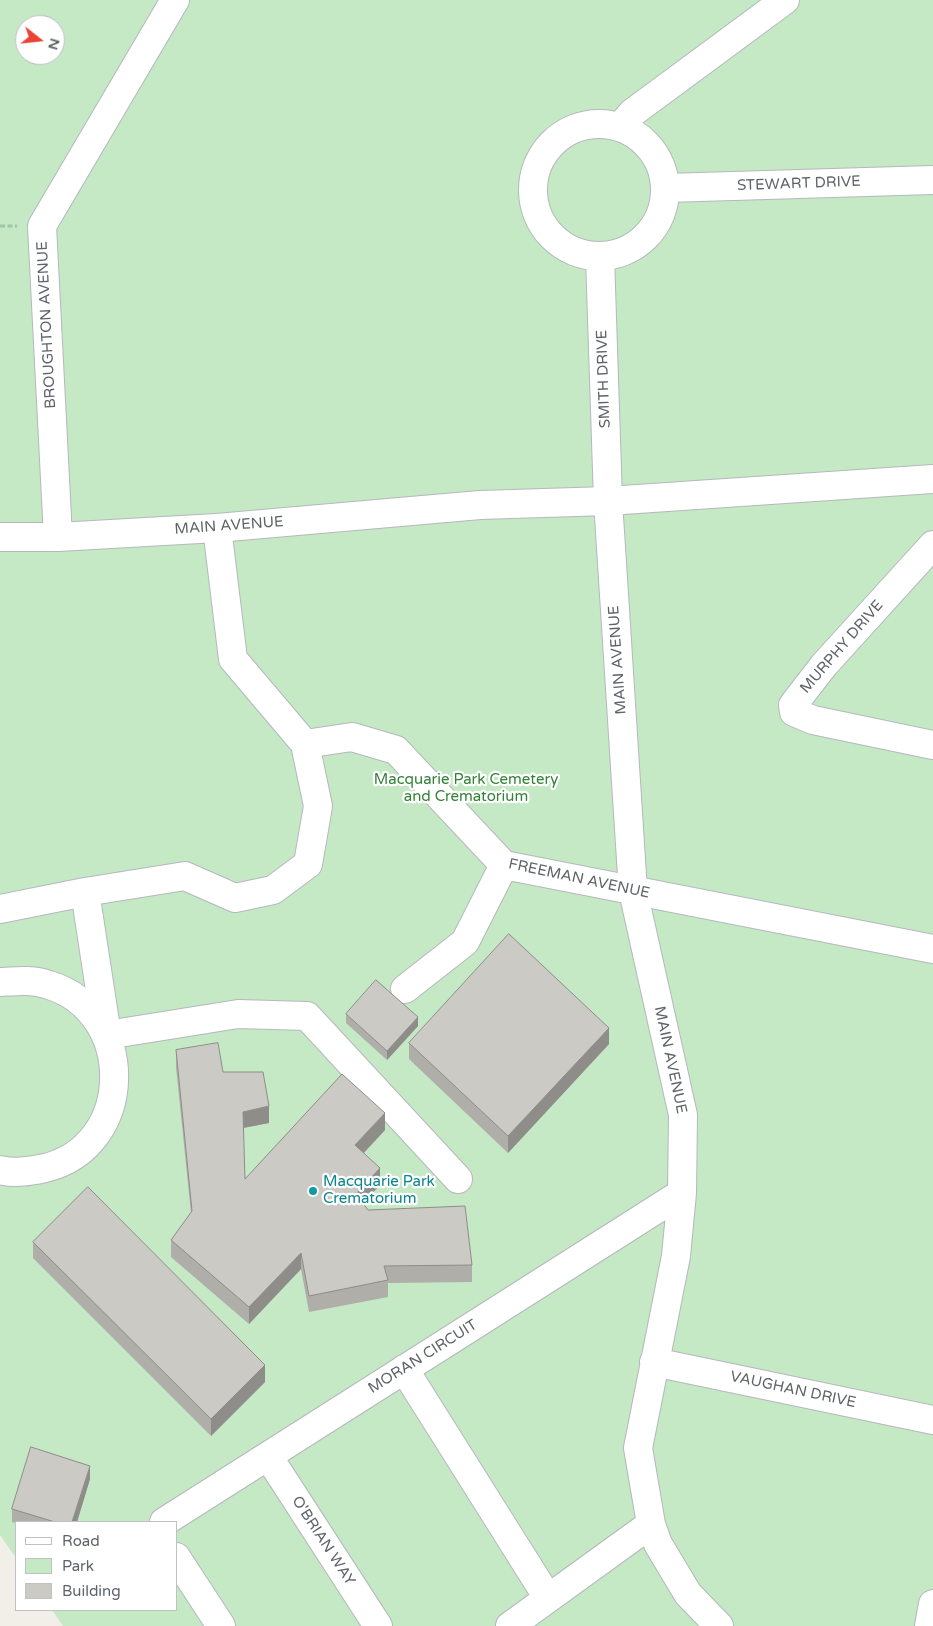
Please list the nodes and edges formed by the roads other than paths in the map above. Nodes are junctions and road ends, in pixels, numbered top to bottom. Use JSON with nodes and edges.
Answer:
{"nodes":[{"id":1,"x":175,"y":0,"type":"edge"},
{"id":2,"x":785,"y":0,"type":"edge"},
{"id":3,"x":620,"y":127,"type":"junction"},
{"id":4,"x":933,"y":180,"type":"edge"},
{"id":5,"x":666,"y":188,"type":"junction"},
{"id":6,"x":600,"y":257,"type":"junction"},
{"id":7,"x":933,"y":479,"type":"edge"},
{"id":8,"x":608,"y":500,"type":"junction"},
{"id":9,"x":217,"y":528,"type":"junction"},
{"id":10,"x":0,"y":537,"type":"edge"},
{"id":11,"x":58,"y":537,"type":"junction"},
{"id":12,"x":933,"y":545,"type":"edge"},
{"id":13,"x":305,"y":744,"type":"junction"},
{"id":14,"x":933,"y":745,"type":"edge"},
{"id":15,"x":504,"y":865,"type":"junction"},
{"id":16,"x":633,"y":891,"type":"junction"},
{"id":17,"x":85,"y":892,"type":"junction"},
{"id":18,"x":0,"y":909,"type":"edge"},
{"id":19,"x":933,"y":950,"type":"edge"},
{"id":20,"x":95,"y":970,"type":"junction"},
{"id":21,"x":0,"y":982,"type":"edge"},
{"id":22,"x":50,"y":985,"type":"junction"},
{"id":23,"x":405,"y":988,"type":"dead end"},
{"id":24,"x":107,"y":1035,"type":"junction"},
{"id":25,"x":0,"y":1170,"type":"edge"},
{"id":26,"x":458,"y":1179,"type":"dead end"},
{"id":27,"x":682,"y":1193,"type":"junction"},
{"id":28,"x":654,"y":1362,"type":"junction"},
{"id":29,"x":404,"y":1369,"type":"junction"},
{"id":30,"x":933,"y":1420,"type":"edge"},
{"id":31,"x":268,"y":1456,"type":"junction"},
{"id":32,"x":166,"y":1521,"type":"edge"},
{"id":33,"x":651,"y":1524,"type":"junction"},
{"id":34,"x":178,"y":1560,"type":"edge"},
{"id":35,"x":548,"y":1598,"type":"junction"},
{"id":36,"x":933,"y":1604,"type":"edge"},
{"id":37,"x":222,"y":1626,"type":"edge"},
{"id":38,"x":378,"y":1626,"type":"edge"},
{"id":39,"x":510,"y":1626,"type":"edge"},
{"id":40,"x":719,"y":1626,"type":"edge"},
{"id":41,"x":929,"y":1626,"type":"edge"}],
"edges":[{"from":1,"to":11,"type":"lane","name":"BROUGHTON AVENUE"},
{"from":2,"to":3,"type":"lane"},
{"from":3,"to":5,"type":"lane"},
{"from":3,"to":6,"type":"lane"},
{"from":4,"to":5,"type":"lane","name":"STEWART DRIVE"},
{"from":5,"to":6,"type":"lane"},
{"from":6,"to":8,"type":"lane","name":"SMITH DRIVE"},
{"from":7,"to":8,"type":"lane","name":"MAIN AVENUE"},
{"from":8,"to":9,"type":"lane","name":"MAIN AVENUE"},
{"from":8,"to":16,"type":"lane","name":"MAIN AVENUE"},
{"from":9,"to":11,"type":"lane","name":"MAIN AVENUE"},
{"from":9,"to":13,"type":"lane"},
{"from":10,"to":11,"type":"lane","name":"MAIN AVENUE"},
{"from":12,"to":14,"type":"lane","name":"MURPHY DRIVE"},
{"from":13,"to":15,"type":"lane","name":"FREEMAN AVENUE"},
{"from":13,"to":17,"type":"lane"},
{"from":15,"to":16,"type":"lane","name":"FREEMAN AVENUE"},
{"from":15,"to":23,"type":"lane"},
{"from":16,"to":19,"type":"lane","name":"FREEMAN AVENUE"},
{"from":16,"to":27,"type":"lane","name":"MAIN AVENUE"},
{"from":17,"to":18,"type":"lane"},
{"from":17,"to":20,"type":"lane"},
{"from":20,"to":22,"type":"lane"},
{"from":20,"to":24,"type":"lane"},
{"from":21,"to":22,"type":"lane"},
{"from":22,"to":24,"type":"lane"},
{"from":24,"to":25,"type":"lane"},
{"from":24,"to":26,"type":"lane"},
{"from":27,"to":28,"type":"lane","name":"MAIN AVENUE"},
{"from":27,"to":29,"type":"lane","name":"MORAN CIRCUIT"},
{"from":28,"to":30,"type":"lane","name":"VAUGHAN DRIVE"},
{"from":28,"to":33,"type":"lane","name":"MAIN AVENUE"},
{"from":29,"to":31,"type":"lane","name":"MORAN CIRCUIT"},
{"from":29,"to":35,"type":"lane"},
{"from":31,"to":32,"type":"lane","name":"MORAN CIRCUIT"},
{"from":31,"to":38,"type":"lane","name":"O'BRIAN WAY"},
{"from":33,"to":35,"type":"lane"},
{"from":33,"to":40,"type":"lane","name":"MAIN AVENUE"},
{"from":34,"to":37,"type":"lane"},
{"from":35,"to":39,"type":"lane"},
{"from":36,"to":41,"type":"lane"}]}
